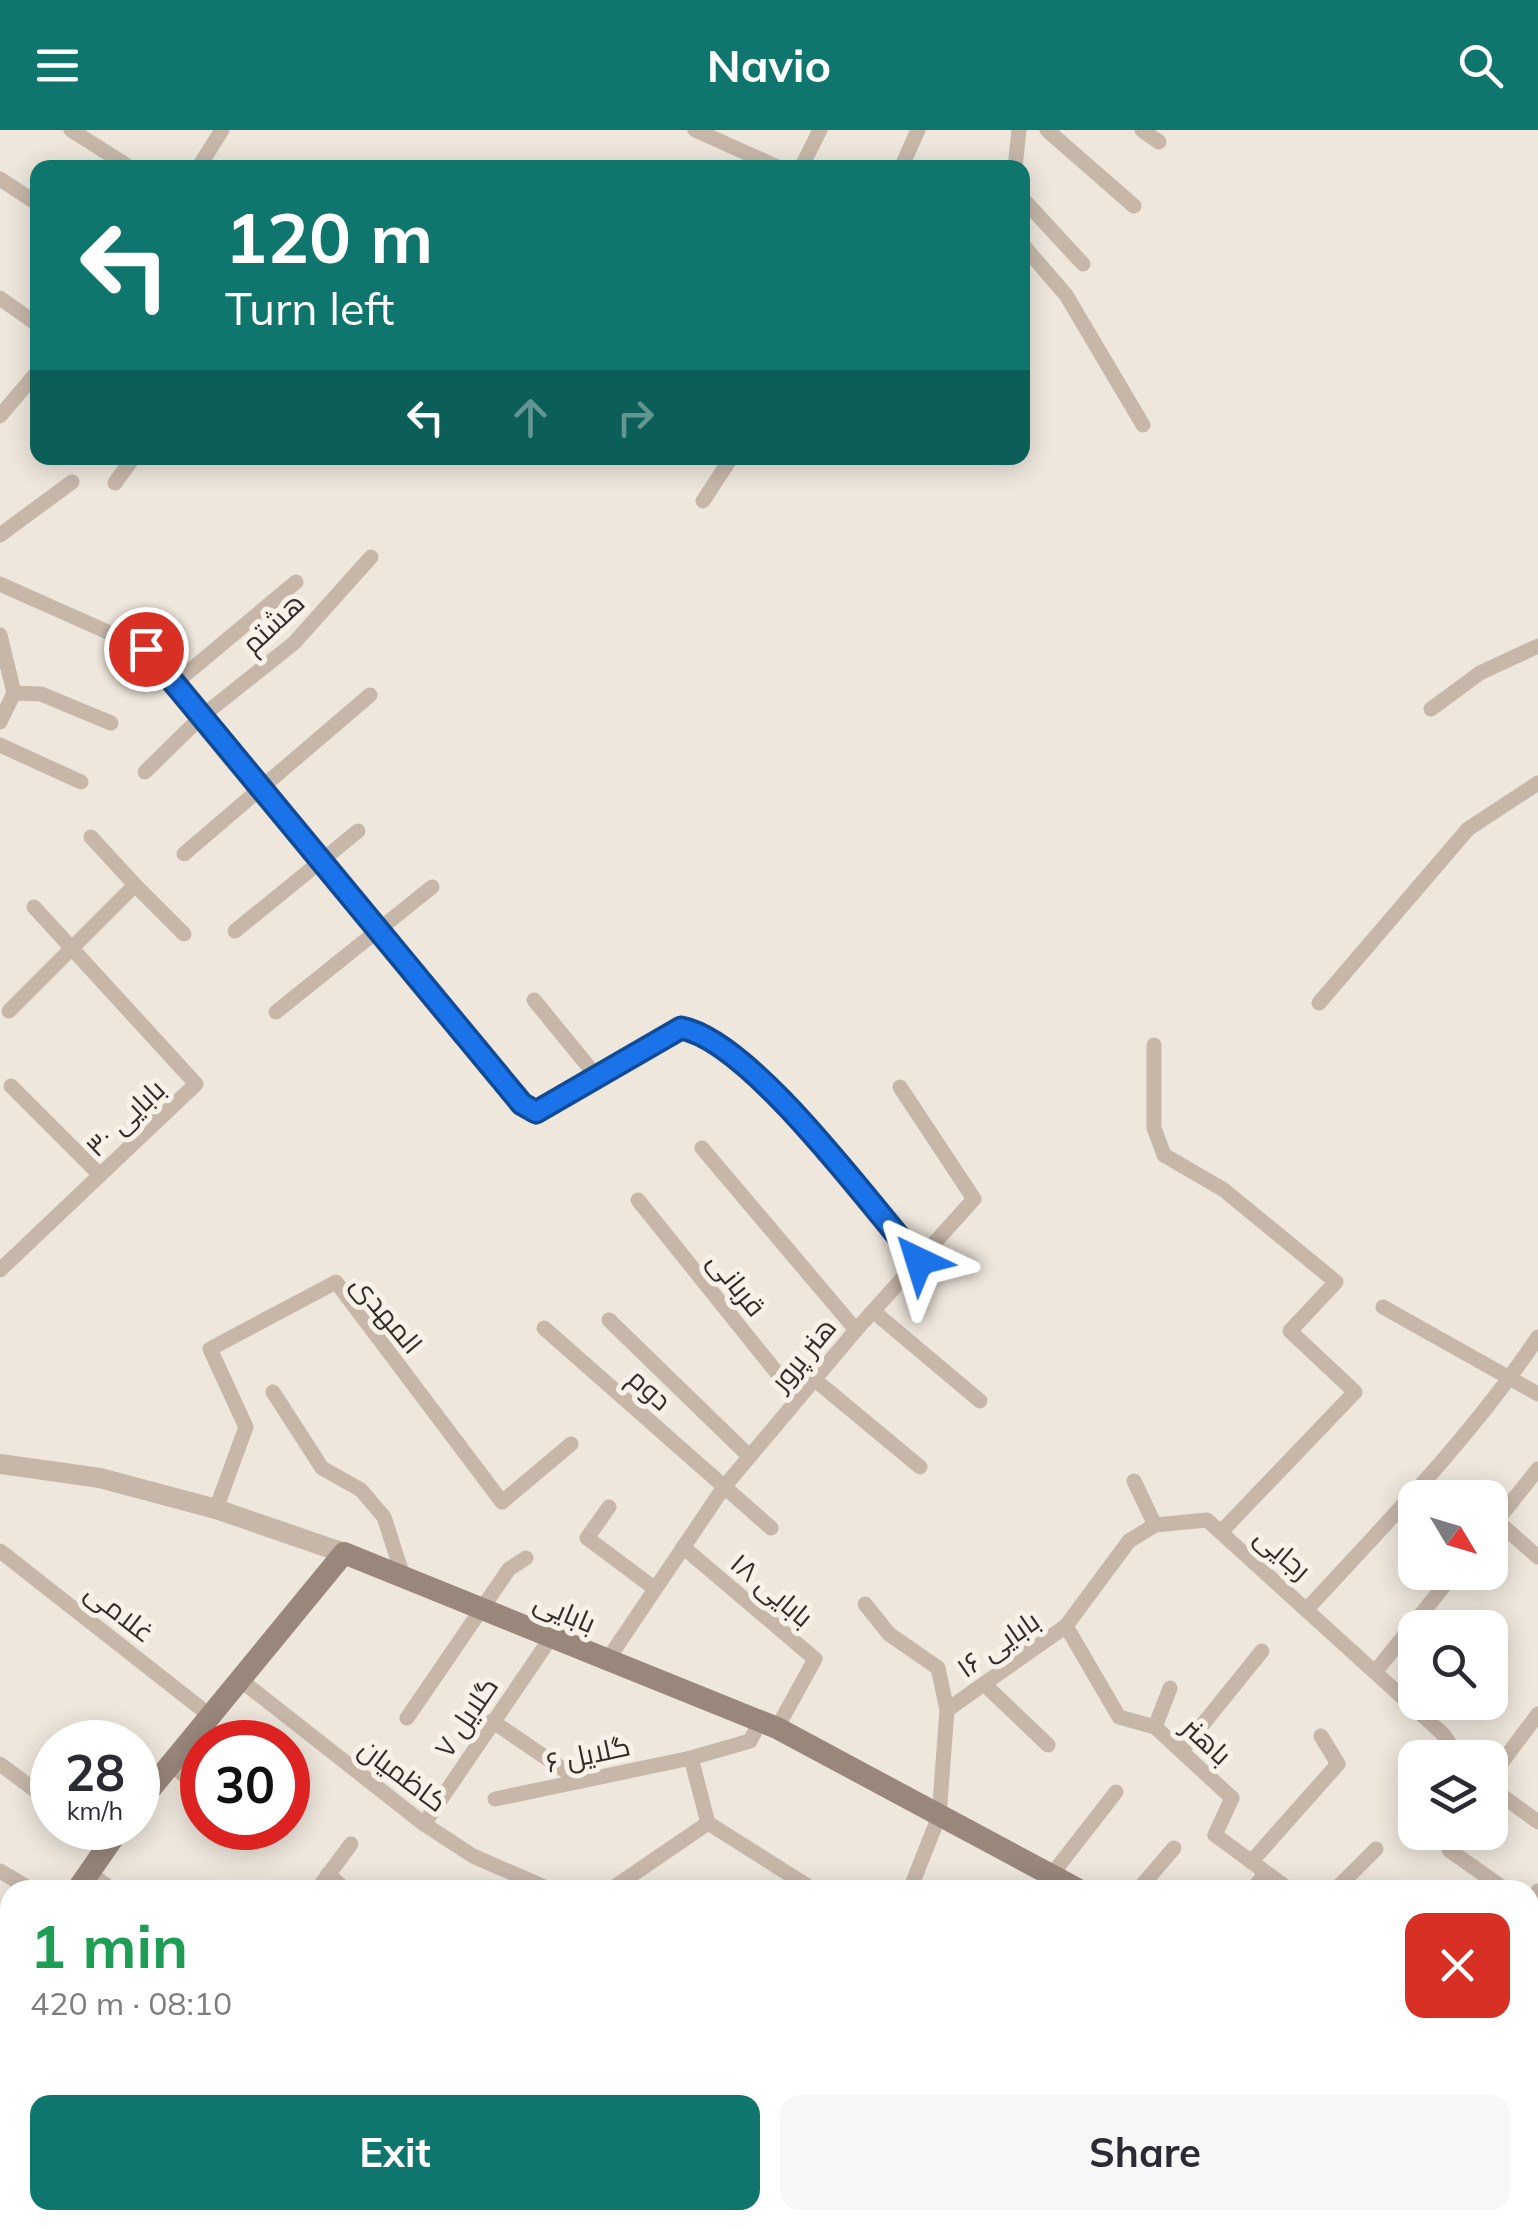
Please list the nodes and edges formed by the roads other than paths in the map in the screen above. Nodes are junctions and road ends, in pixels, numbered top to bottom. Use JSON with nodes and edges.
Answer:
{"nodes":[{"id":1,"x":71,"y":130,"type":"edge"},
{"id":2,"x":222,"y":130,"type":"edge"},
{"id":3,"x":695,"y":130,"type":"edge"},
{"id":4,"x":820,"y":130,"type":"edge"},
{"id":5,"x":918,"y":130,"type":"edge"},
{"id":6,"x":1019,"y":130,"type":"edge"},
{"id":7,"x":1047,"y":130,"type":"edge"},
{"id":8,"x":1142,"y":130,"type":"edge"},
{"id":9,"x":1159,"y":142,"type":"dead end"},
{"id":10,"x":118,"y":160,"type":"edge"},
{"id":11,"x":203,"y":160,"type":"edge"},
{"id":12,"x":762,"y":160,"type":"edge"},
{"id":13,"x":805,"y":160,"type":"edge"},
{"id":14,"x":905,"y":160,"type":"edge"},
{"id":15,"x":1016,"y":160,"type":"edge"},
{"id":16,"x":0,"y":179,"type":"edge"},
{"id":17,"x":30,"y":199,"type":"edge"},
{"id":18,"x":1134,"y":206,"type":"dead end"},
{"id":19,"x":1030,"y":207,"type":"edge"},
{"id":20,"x":1030,"y":253,"type":"edge"},
{"id":21,"x":1083,"y":264,"type":"dead end"},
{"id":22,"x":0,"y":298,"type":"edge"},
{"id":23,"x":30,"y":319,"type":"edge"},
{"id":24,"x":30,"y":380,"type":"edge"},
{"id":25,"x":0,"y":416,"type":"edge"},
{"id":26,"x":1143,"y":425,"type":"dead end"},
{"id":27,"x":128,"y":465,"type":"edge"},
{"id":28,"x":727,"y":465,"type":"edge"},
{"id":29,"x":72,"y":482,"type":"dead end"},
{"id":30,"x":115,"y":483,"type":"dead end"},
{"id":31,"x":704,"y":501,"type":"dead end"},
{"id":32,"x":0,"y":535,"type":"edge"},
{"id":33,"x":371,"y":557,"type":"dead end"},
{"id":34,"x":296,"y":582,"type":"dead end"},
{"id":35,"x":0,"y":584,"type":"edge"},
{"id":36,"x":0,"y":636,"type":"edge"},
{"id":37,"x":1538,"y":646,"type":"edge"},
{"id":38,"x":174,"y":684,"type":"junction"},
{"id":39,"x":14,"y":693,"type":"junction"},
{"id":40,"x":370,"y":695,"type":"dead end"},
{"id":41,"x":1431,"y":709,"type":"dead end"},
{"id":42,"x":201,"y":717,"type":"junction"},
{"id":43,"x":0,"y":722,"type":"edge"},
{"id":44,"x":111,"y":724,"type":"dead end"},
{"id":45,"x":0,"y":745,"type":"edge"},
{"id":46,"x":146,"y":772,"type":"dead end"},
{"id":47,"x":82,"y":782,"type":"dead end"},
{"id":48,"x":1538,"y":782,"type":"edge"},
{"id":49,"x":258,"y":786,"type":"junction"},
{"id":50,"x":358,"y":832,"type":"dead end"},
{"id":51,"x":91,"y":837,"type":"dead end"},
{"id":52,"x":184,"y":854,"type":"dead end"},
{"id":53,"x":320,"y":860,"type":"junction"},
{"id":54,"x":135,"y":885,"type":"junction"},
{"id":55,"x":432,"y":887,"type":"dead end"},
{"id":56,"x":34,"y":907,"type":"dead end"},
{"id":57,"x":377,"y":929,"type":"junction"},
{"id":58,"x":235,"y":931,"type":"dead end"},
{"id":59,"x":184,"y":934,"type":"dead end"},
{"id":60,"x":74,"y":948,"type":"junction"},
{"id":61,"x":534,"y":1000,"type":"dead end"},
{"id":62,"x":1319,"y":1003,"type":"dead end"},
{"id":63,"x":9,"y":1011,"type":"dead end"},
{"id":64,"x":276,"y":1012,"type":"dead end"},
{"id":65,"x":1154,"y":1045,"type":"dead end"},
{"id":66,"x":597,"y":1077,"type":"junction"},
{"id":67,"x":11,"y":1086,"type":"dead end"},
{"id":68,"x":900,"y":1087,"type":"dead end"},
{"id":69,"x":702,"y":1148,"type":"dead end"},
{"id":70,"x":100,"y":1176,"type":"junction"},
{"id":71,"x":638,"y":1200,"type":"dead end"},
{"id":72,"x":919,"y":1261,"type":"junction"},
{"id":73,"x":2,"y":1264,"type":"edge"},
{"id":74,"x":1384,"y":1307,"type":"dead end"},
{"id":75,"x":873,"y":1311,"type":"junction"},
{"id":76,"x":609,"y":1320,"type":"dead end"},
{"id":77,"x":544,"y":1328,"type":"dead end"},
{"id":78,"x":856,"y":1330,"type":"junction"},
{"id":79,"x":1538,"y":1337,"type":"edge"},
{"id":80,"x":814,"y":1379,"type":"junction"},
{"id":81,"x":1510,"y":1380,"type":"junction"},
{"id":82,"x":273,"y":1392,"type":"dead end"},
{"id":83,"x":1538,"y":1394,"type":"edge"},
{"id":84,"x":798,"y":1399,"type":"junction"},
{"id":85,"x":980,"y":1401,"type":"dead end"},
{"id":86,"x":571,"y":1444,"type":"dead end"},
{"id":87,"x":749,"y":1456,"type":"junction"},
{"id":88,"x":0,"y":1464,"type":"edge"},
{"id":89,"x":920,"y":1467,"type":"dead end"},
{"id":90,"x":1537,"y":1471,"type":"edge"},
{"id":91,"x":1134,"y":1481,"type":"dead end"},
{"id":92,"x":724,"y":1488,"type":"junction"},
{"id":93,"x":609,"y":1507,"type":"dead end"},
{"id":94,"x":1508,"y":1507,"type":"edge"},
{"id":95,"x":216,"y":1509,"type":"junction"},
{"id":96,"x":1155,"y":1524,"type":"junction"},
{"id":97,"x":771,"y":1528,"type":"dead end"},
{"id":98,"x":1221,"y":1532,"type":"junction"},
{"id":99,"x":1508,"y":1535,"type":"edge"},
{"id":100,"x":683,"y":1548,"type":"junction"},
{"id":101,"x":0,"y":1551,"type":"edge"},
{"id":102,"x":344,"y":1553,"type":"junction"},
{"id":103,"x":1538,"y":1557,"type":"edge"},
{"id":104,"x":526,"y":1558,"type":"dead end"},
{"id":105,"x":403,"y":1576,"type":"junction"},
{"id":106,"x":654,"y":1588,"type":"junction"},
{"id":107,"x":1441,"y":1590,"type":"edge"},
{"id":108,"x":865,"y":1604,"type":"dead end"},
{"id":109,"x":482,"y":1608,"type":"junction"},
{"id":110,"x":1308,"y":1608,"type":"junction"},
{"id":111,"x":1066,"y":1626,"type":"junction"},
{"id":112,"x":550,"y":1639,"type":"junction"},
{"id":113,"x":1262,"y":1651,"type":"dead end"},
{"id":114,"x":606,"y":1662,"type":"junction"},
{"id":115,"x":1376,"y":1672,"type":"junction"},
{"id":116,"x":238,"y":1678,"type":"junction"},
{"id":117,"x":984,"y":1684,"type":"junction"},
{"id":118,"x":1170,"y":1688,"type":"dead end"},
{"id":119,"x":947,"y":1710,"type":"junction"},
{"id":120,"x":208,"y":1714,"type":"junction"},
{"id":121,"x":1538,"y":1714,"type":"edge"},
{"id":122,"x":407,"y":1718,"type":"dead end"},
{"id":123,"x":492,"y":1721,"type":"junction"},
{"id":124,"x":768,"y":1725,"type":"junction"},
{"id":125,"x":1156,"y":1727,"type":"junction"},
{"id":126,"x":1321,"y":1736,"type":"dead end"},
{"id":127,"x":1447,"y":1740,"type":"edge"},
{"id":128,"x":1048,"y":1745,"type":"dead end"},
{"id":129,"x":1182,"y":1750,"type":"junction"},
{"id":130,"x":1508,"y":1754,"type":"edge"},
{"id":131,"x":691,"y":1758,"type":"junction"},
{"id":132,"x":168,"y":1763,"type":"junction"},
{"id":133,"x":0,"y":1764,"type":"edge"},
{"id":134,"x":160,"y":1768,"type":"edge"},
{"id":135,"x":180,"y":1772,"type":"edge"},
{"id":136,"x":580,"y":1781,"type":"junction"},
{"id":137,"x":30,"y":1786,"type":"edge"},
{"id":138,"x":1116,"y":1792,"type":"dead end"},
{"id":139,"x":495,"y":1799,"type":"dead end"},
{"id":140,"x":1508,"y":1800,"type":"edge"},
{"id":141,"x":939,"y":1816,"type":"junction"},
{"id":142,"x":708,"y":1822,"type":"junction"},
{"id":143,"x":1538,"y":1822,"type":"edge"},
{"id":144,"x":424,"y":1824,"type":"junction"},
{"id":145,"x":351,"y":1844,"type":"dead end"},
{"id":146,"x":1174,"y":1848,"type":"dead end"},
{"id":147,"x":1376,"y":1849,"type":"dead end"},
{"id":148,"x":104,"y":1850,"type":"edge"},
{"id":149,"x":1449,"y":1850,"type":"dead end"},
{"id":150,"x":1251,"y":1862,"type":"junction"},
{"id":151,"x":1054,"y":1873,"type":"junction"},
{"id":152,"x":328,"y":1874,"type":"junction"},
{"id":153,"x":1266,"y":1874,"type":"junction"},
{"id":154,"x":83,"y":1880,"type":"edge"},
{"id":155,"x":324,"y":1880,"type":"edge"},
{"id":156,"x":335,"y":1880,"type":"edge"},
{"id":157,"x":528,"y":1880,"type":"edge"},
{"id":158,"x":624,"y":1880,"type":"edge"},
{"id":159,"x":798,"y":1880,"type":"edge"},
{"id":160,"x":914,"y":1880,"type":"edge"},
{"id":161,"x":1064,"y":1880,"type":"edge"},
{"id":162,"x":1147,"y":1880,"type":"edge"},
{"id":163,"x":1261,"y":1880,"type":"edge"},
{"id":164,"x":1275,"y":1880,"type":"edge"},
{"id":165,"x":1345,"y":1880,"type":"edge"},
{"id":166,"x":1492,"y":1880,"type":"edge"}],
"edges":[{"from":1,"to":10,"type":"street"},
{"from":2,"to":11,"type":"street"},
{"from":3,"to":12,"type":"street"},
{"from":4,"to":13,"type":"street"},
{"from":5,"to":14,"type":"street"},
{"from":6,"to":15,"type":"street"},
{"from":7,"to":18,"type":"street"},
{"from":8,"to":9,"type":"street"},
{"from":16,"to":17,"type":"street"},
{"from":19,"to":21,"type":"street"},
{"from":20,"to":26,"type":"street"},
{"from":22,"to":23,"type":"street"},
{"from":24,"to":25,"type":"street"},
{"from":27,"to":30,"type":"street"},
{"from":28,"to":31,"type":"street"},
{"from":29,"to":32,"type":"street"},
{"from":33,"to":42,"type":"street","name":"هشتم"},
{"from":34,"to":38,"type":"street"},
{"from":35,"to":38,"type":"street"},
{"from":36,"to":39,"type":"street"},
{"from":37,"to":41,"type":"street"},
{"from":38,"to":42,"type":"street"},
{"from":39,"to":43,"type":"street"},
{"from":39,"to":44,"type":"street"},
{"from":40,"to":49,"type":"street"},
{"from":42,"to":46,"type":"street","name":"هشتم"},
{"from":42,"to":49,"type":"street"},
{"from":45,"to":47,"type":"street"},
{"from":48,"to":62,"type":"street"},
{"from":49,"to":52,"type":"street"},
{"from":49,"to":53,"type":"street"},
{"from":50,"to":53,"type":"street"},
{"from":51,"to":54,"type":"street"},
{"from":53,"to":57,"type":"street"},
{"from":53,"to":58,"type":"street"},
{"from":54,"to":59,"type":"street"},
{"from":54,"to":60,"type":"street"},
{"from":55,"to":57,"type":"street"},
{"from":56,"to":60,"type":"street","name":"بابایی ۳۰"},
{"from":57,"to":64,"type":"street"},
{"from":57,"to":66,"type":"street"},
{"from":60,"to":63,"type":"street"},
{"from":60,"to":70,"type":"street","name":"بابایی ۳۰"},
{"from":61,"to":66,"type":"street"},
{"from":65,"to":98,"type":"street"},
{"from":66,"to":72,"type":"street"},
{"from":67,"to":70,"type":"street"},
{"from":68,"to":72,"type":"street","name":"هنر پرور"},
{"from":69,"to":78,"type":"street"},
{"from":70,"to":73,"type":"street","name":"بابایی ۳۰"},
{"from":71,"to":84,"type":"street","name":"قربانی"},
{"from":72,"to":75,"type":"street","name":"هنر پرور"},
{"from":74,"to":81,"type":"street"},
{"from":75,"to":78,"type":"street","name":"هنر پرور"},
{"from":75,"to":85,"type":"street"},
{"from":76,"to":87,"type":"street"},
{"from":77,"to":92,"type":"street","name":"دوم"},
{"from":78,"to":80,"type":"street","name":"هنر پرور"},
{"from":79,"to":81,"type":"street"},
{"from":80,"to":84,"type":"street","name":"هنر پرور"},
{"from":80,"to":89,"type":"street"},
{"from":81,"to":83,"type":"street"},
{"from":81,"to":110,"type":"street"},
{"from":82,"to":105,"type":"street"},
{"from":84,"to":87,"type":"street","name":"هنر پرور"},
{"from":86,"to":95,"type":"street","name":"المهدی"},
{"from":87,"to":92,"type":"street","name":"هنر پرور"},
{"from":88,"to":95,"type":"street","name":"بابایی"},
{"from":90,"to":94,"type":"street"},
{"from":91,"to":96,"type":"street"},
{"from":92,"to":97,"type":"street","name":"دوم"},
{"from":92,"to":100,"type":"street","name":"هنر پرور"},
{"from":93,"to":106,"type":"street"},
{"from":95,"to":102,"type":"street","name":"بابایی"},
{"from":96,"to":98,"type":"street","name":"رجایی"},
{"from":96,"to":111,"type":"street"},
{"from":98,"to":110,"type":"street","name":"رجایی"},
{"from":99,"to":103,"type":"street"},
{"from":100,"to":106,"type":"street","name":"هنر پرور"},
{"from":100,"to":124,"type":"street","name":"بابایی ۱۸"},
{"from":101,"to":120,"type":"street","name":"غلامی"},
{"from":102,"to":105,"type":"main road","name":"بابایی"},
{"from":102,"to":116,"type":"main road"},
{"from":104,"to":109,"type":"street"},
{"from":105,"to":109,"type":"main road","name":"بابایی"},
{"from":106,"to":114,"type":"street","name":"هنر پرور"},
{"from":107,"to":115,"type":"street"},
{"from":108,"to":119,"type":"street"},
{"from":109,"to":112,"type":"main road","name":"بابایی"},
{"from":109,"to":122,"type":"street"},
{"from":110,"to":115,"type":"street","name":"رجایی"},
{"from":111,"to":117,"type":"street","name":"بابایی ۱۶"},
{"from":111,"to":125,"type":"street","name":"باهنر"},
{"from":112,"to":114,"type":"main road","name":"بابایی"},
{"from":112,"to":123,"type":"street","name":"گلایل ۷"},
{"from":113,"to":129,"type":"street"},
{"from":114,"to":124,"type":"main road","name":"بابایی"},
{"from":115,"to":127,"type":"street","name":"رجایی"},
{"from":116,"to":120,"type":"main road"},
{"from":116,"to":144,"type":"street","name":"کاظمیان"},
{"from":117,"to":119,"type":"street","name":"بابایی ۱۶"},
{"from":117,"to":128,"type":"street"},
{"from":118,"to":125,"type":"street"},
{"from":119,"to":141,"type":"street","name":"بابایی ۱۶"},
{"from":120,"to":132,"type":"main road"},
{"from":121,"to":130,"type":"street"},
{"from":123,"to":136,"type":"street"},
{"from":123,"to":144,"type":"street","name":"گلایل ۷"},
{"from":124,"to":131,"type":"street","name":"گلایل ۶"},
{"from":124,"to":141,"type":"main road","name":"بابایی"},
{"from":125,"to":129,"type":"street","name":"باهنر"},
{"from":126,"to":150,"type":"street"},
{"from":129,"to":150,"type":"street","name":"باهنر"},
{"from":131,"to":136,"type":"street","name":"گلایل ۶"},
{"from":131,"to":142,"type":"street"},
{"from":132,"to":134,"type":"main road"},
{"from":132,"to":135,"type":"street"},
{"from":133,"to":137,"type":"street"},
{"from":136,"to":139,"type":"street","name":"گلایل ۶"},
{"from":138,"to":151,"type":"street"},
{"from":140,"to":143,"type":"street"},
{"from":141,"to":151,"type":"main road","name":"بابایی"},
{"from":141,"to":160,"type":"street","name":"بابایی ۱۶"},
{"from":142,"to":158,"type":"street"},
{"from":142,"to":159,"type":"street"},
{"from":144,"to":157,"type":"street","name":"کاظمیان"},
{"from":145,"to":152,"type":"street"},
{"from":146,"to":162,"type":"street"},
{"from":147,"to":165,"type":"street"},
{"from":148,"to":154,"type":"main road"},
{"from":149,"to":166,"type":"street"},
{"from":150,"to":153,"type":"street","name":"باهنر"},
{"from":151,"to":161,"type":"main road","name":"بابایی"},
{"from":152,"to":155,"type":"street"},
{"from":152,"to":156,"type":"street"},
{"from":153,"to":163,"type":"street"},
{"from":153,"to":164,"type":"street","name":"باهنر"}]}
